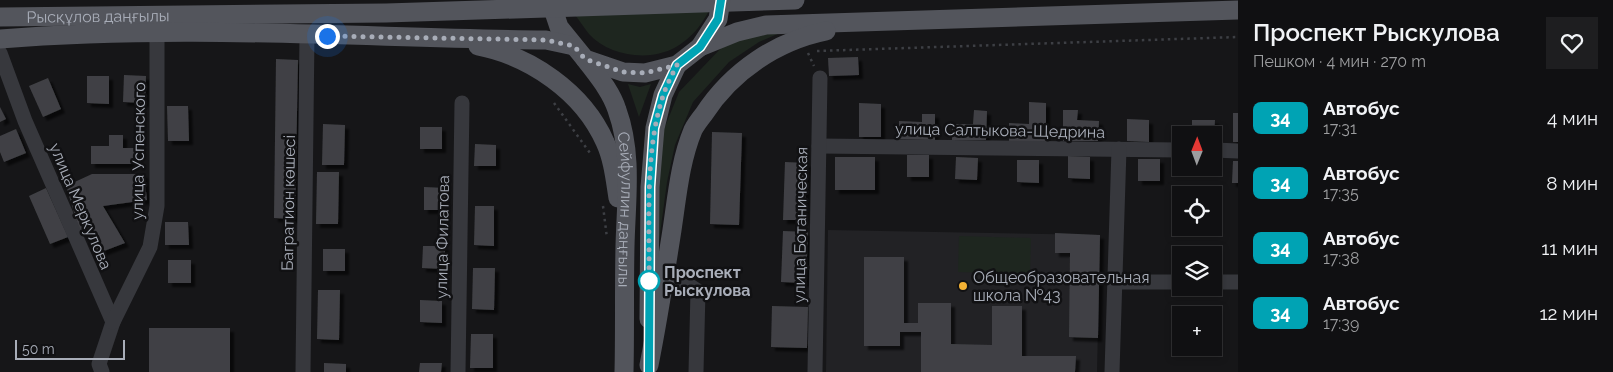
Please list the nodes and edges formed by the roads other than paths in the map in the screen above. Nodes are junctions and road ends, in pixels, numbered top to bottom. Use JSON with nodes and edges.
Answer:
{"nodes":[{"id":1,"x":218,"y":0,"type":"edge"},
{"id":2,"x":256,"y":0,"type":"edge"},
{"id":3,"x":550,"y":0,"type":"edge"},
{"id":4,"x":721,"y":0,"type":"edge"},
{"id":5,"x":795,"y":0,"type":"edge"},
{"id":6,"x":1238,"y":10,"type":"edge"},
{"id":7,"x":0,"y":16,"type":"edge"},
{"id":8,"x":864,"y":23,"type":"junction"},
{"id":9,"x":157,"y":32,"type":"junction"},
{"id":10,"x":201,"y":33,"type":"junction"},
{"id":11,"x":279,"y":34,"type":"junction"},
{"id":12,"x":307,"y":35,"type":"junction"},
{"id":13,"x":0,"y":39,"type":"edge"},
{"id":14,"x":445,"y":39,"type":"junction"},
{"id":15,"x":700,"y":47,"type":"junction"},
{"id":16,"x":579,"y":52,"type":"junction"},
{"id":17,"x":0,"y":53,"type":"edge"},
{"id":18,"x":677,"y":65,"type":"junction"},
{"id":19,"x":820,"y":78,"type":"dead end"},
{"id":20,"x":462,"y":103,"type":"dead end"},
{"id":21,"x":819,"y":146,"type":"junction"},
{"id":22,"x":1119,"y":149,"type":"junction"},
{"id":23,"x":1172,"y":150,"type":"edge"},
{"id":24,"x":1222,"y":150,"type":"edge"},
{"id":25,"x":1238,"y":151,"type":"edge"},
{"id":26,"x":616,"y":244,"type":"junction"},
{"id":27,"x":666,"y":273,"type":"junction"},
{"id":28,"x":1116,"y":282,"type":"junction"},
{"id":29,"x":1172,"y":282,"type":"edge"},
{"id":30,"x":1222,"y":282,"type":"edge"},
{"id":31,"x":1238,"y":282,"type":"edge"},
{"id":32,"x":113,"y":322,"type":"junction"},
{"id":33,"x":649,"y":369,"type":"edge"},
{"id":34,"x":102,"y":372,"type":"edge"},
{"id":35,"x":303,"y":372,"type":"edge"},
{"id":36,"x":458,"y":372,"type":"edge"},
{"id":37,"x":624,"y":372,"type":"edge"},
{"id":38,"x":696,"y":372,"type":"edge"},
{"id":39,"x":815,"y":372,"type":"edge"},
{"id":40,"x":1112,"y":372,"type":"edge"}],
"edges":[{"from":1,"to":10,"type":"main road"},
{"from":2,"to":11,"type":"main road"},
{"from":3,"to":16,"type":"main road","name":"Сейфуллин даңғылы"},
{"from":4,"to":15,"type":"main road"},
{"from":5,"to":7,"type":"main road","name":"Рысқұлов даңғылы"},
{"from":6,"to":8,"type":"main road"},
{"from":8,"to":15,"type":"main road"},
{"from":8,"to":27,"type":"main road"},
{"from":9,"to":10,"type":"main road"},
{"from":9,"to":13,"type":"main road"},
{"from":9,"to":32,"type":"street","name":"улица Успенского"},
{"from":10,"to":11,"type":"main road"},
{"from":11,"to":12,"type":"main road"},
{"from":12,"to":14,"type":"main road"},
{"from":12,"to":35,"type":"street","name":"Багратион көшесі"},
{"from":14,"to":16,"type":"main road"},
{"from":14,"to":26,"type":"main road"},
{"from":15,"to":18,"type":"main road"},
{"from":16,"to":18,"type":"main road"},
{"from":16,"to":26,"type":"main road","name":"Сейфуллин даңғылы"},
{"from":17,"to":32,"type":"street","name":"улица Меркулова"},
{"from":18,"to":33,"type":"main road","name":"Сейфуллин даңғылы"},
{"from":19,"to":21,"type":"street","name":"улица Ботаническая"},
{"from":20,"to":36,"type":"street","name":"улица Филатова"},
{"from":21,"to":22,"type":"street","name":"улица Салтыкова-Щедрина"},
{"from":21,"to":39,"type":"street","name":"улица Ботаническая"},
{"from":22,"to":23,"type":"street","name":"улица Салтыкова-Щедрина"},
{"from":22,"to":28,"type":"street"},
{"from":24,"to":25,"type":"street"},
{"from":26,"to":37,"type":"main road","name":"Сейфуллин даңғылы"},
{"from":27,"to":33,"type":"main road"},
{"from":27,"to":38,"type":"street"},
{"from":28,"to":29,"type":"street"},
{"from":28,"to":40,"type":"street"},
{"from":30,"to":31,"type":"street"},
{"from":32,"to":34,"type":"street"}]}
